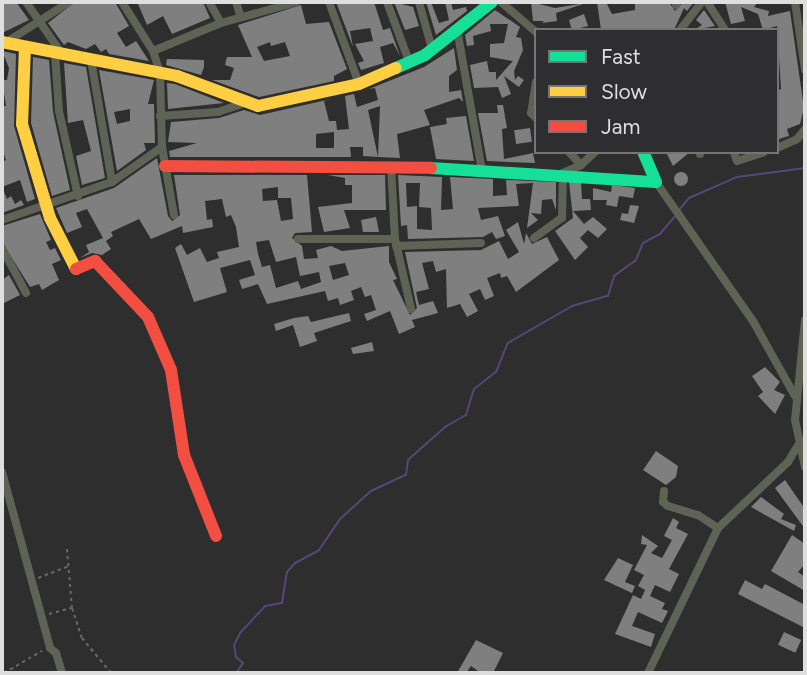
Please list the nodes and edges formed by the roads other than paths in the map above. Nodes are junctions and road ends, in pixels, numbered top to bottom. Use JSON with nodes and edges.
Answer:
{"nodes":[{"id":1,"x":26,"y":2,"type":"edge"},
{"id":2,"x":69,"y":2,"type":"edge"},
{"id":3,"x":122,"y":2,"type":"edge"},
{"id":4,"x":209,"y":2,"type":"edge"},
{"id":5,"x":236,"y":2,"type":"edge"},
{"id":6,"x":296,"y":2,"type":"edge"},
{"id":7,"x":329,"y":2,"type":"edge"},
{"id":8,"x":387,"y":2,"type":"edge"},
{"id":9,"x":419,"y":2,"type":"edge"},
{"id":10,"x":492,"y":2,"type":"edge"},
{"id":11,"x":501,"y":2,"type":"edge"},
{"id":12,"x":704,"y":2,"type":"edge"},
{"id":13,"x":795,"y":2,"type":"edge"},
{"id":14,"x":241,"y":17,"type":"junction"},
{"id":15,"x":38,"y":20,"type":"junction"},
{"id":16,"x":221,"y":23,"type":"junction"},
{"id":17,"x":682,"y":28,"type":"edge"},
{"id":18,"x":724,"y":28,"type":"edge"},
{"id":19,"x":457,"y":29,"type":"junction"},
{"id":20,"x":534,"y":30,"type":"edge"},
{"id":21,"x":3,"y":43,"type":"edge"},
{"id":22,"x":25,"y":47,"type":"junction"},
{"id":23,"x":432,"y":49,"type":"junction"},
{"id":24,"x":153,"y":51,"type":"junction"},
{"id":25,"x":58,"y":53,"type":"junction"},
{"id":26,"x":91,"y":60,"type":"junction"},
{"id":27,"x":409,"y":61,"type":"junction"},
{"id":28,"x":805,"y":70,"type":"edge"},
{"id":29,"x":160,"y":72,"type":"junction"},
{"id":30,"x":359,"y":84,"type":"junction"},
{"id":31,"x":534,"y":94,"type":"edge"},
{"id":32,"x":244,"y":103,"type":"junction"},
{"id":33,"x":160,"y":116,"type":"junction"},
{"id":34,"x":534,"y":116,"type":"edge"},
{"id":35,"x":805,"y":129,"type":"edge"},
{"id":36,"x":162,"y":147,"type":"junction"},
{"id":37,"x":779,"y":147,"type":"edge"},
{"id":38,"x":571,"y":154,"type":"edge"},
{"id":39,"x":593,"y":154,"type":"edge"},
{"id":40,"x":644,"y":154,"type":"edge"},
{"id":41,"x":735,"y":154,"type":"edge"},
{"id":42,"x":758,"y":154,"type":"edge"},
{"id":43,"x":581,"y":165,"type":"junction"},
{"id":44,"x":165,"y":166,"type":"junction"},
{"id":45,"x":391,"y":166,"type":"junction"},
{"id":46,"x":482,"y":171,"type":"junction"},
{"id":47,"x":563,"y":173,"type":"junction"},
{"id":48,"x":112,"y":182,"type":"junction"},
{"id":49,"x":656,"y":182,"type":"junction"},
{"id":50,"x":78,"y":196,"type":"junction"},
{"id":51,"x":46,"y":206,"type":"junction"},
{"id":52,"x":174,"y":215,"type":"dead end"},
{"id":53,"x":2,"y":220,"type":"edge"},
{"id":54,"x":534,"y":238,"type":"dead end"},
{"id":55,"x":298,"y":239,"type":"dead end"},
{"id":56,"x":395,"y":243,"type":"junction"},
{"id":57,"x":481,"y":243,"type":"dead end"},
{"id":58,"x":2,"y":248,"type":"edge"},
{"id":59,"x":26,"y":293,"type":"dead end"},
{"id":60,"x":411,"y":309,"type":"dead end"},
{"id":61,"x":805,"y":320,"type":"edge"},
{"id":62,"x":795,"y":396,"type":"junction"},
{"id":63,"x":799,"y":444,"type":"junction"},
{"id":64,"x":789,"y":462,"type":"junction"},
{"id":65,"x":805,"y":464,"type":"edge"},
{"id":66,"x":2,"y":472,"type":"edge"},
{"id":67,"x":664,"y":491,"type":"dead end"},
{"id":68,"x":718,"y":528,"type":"junction"},
{"id":69,"x":216,"y":536,"type":"dead end"},
{"id":70,"x":62,"y":673,"type":"edge"},
{"id":71,"x":649,"y":673,"type":"edge"}],
"edges":[{"from":1,"to":15,"type":"street"},
{"from":2,"to":15,"type":"street"},
{"from":3,"to":24,"type":"street"},
{"from":4,"to":16,"type":"street"},
{"from":5,"to":14,"type":"street"},
{"from":6,"to":14,"type":"street"},
{"from":7,"to":30,"type":"street"},
{"from":8,"to":27,"type":"street"},
{"from":9,"to":23,"type":"street"},
{"from":10,"to":19,"type":"street"},
{"from":11,"to":20,"type":"street"},
{"from":12,"to":17,"type":"street"},
{"from":12,"to":18,"type":"street"},
{"from":13,"to":28,"type":"street"},
{"from":14,"to":16,"type":"street"},
{"from":15,"to":21,"type":"street"},
{"from":15,"to":25,"type":"street"},
{"from":16,"to":24,"type":"street"},
{"from":19,"to":23,"type":"street"},
{"from":19,"to":46,"type":"street"},
{"from":21,"to":22,"type":"street"},
{"from":22,"to":25,"type":"street"},
{"from":22,"to":51,"type":"street"},
{"from":23,"to":27,"type":"street"},
{"from":24,"to":29,"type":"street"},
{"from":25,"to":26,"type":"street"},
{"from":25,"to":50,"type":"street"},
{"from":26,"to":29,"type":"street"},
{"from":26,"to":48,"type":"street"},
{"from":27,"to":30,"type":"street"},
{"from":29,"to":32,"type":"street"},
{"from":29,"to":33,"type":"street"},
{"from":30,"to":32,"type":"street"},
{"from":31,"to":34,"type":"street"},
{"from":32,"to":33,"type":"street"},
{"from":33,"to":36,"type":"street"},
{"from":35,"to":37,"type":"street"},
{"from":36,"to":44,"type":"street"},
{"from":36,"to":48,"type":"street"},
{"from":38,"to":43,"type":"street"},
{"from":39,"to":43,"type":"street"},
{"from":40,"to":49,"type":"street"},
{"from":41,"to":42,"type":"street"},
{"from":43,"to":47,"type":"street"},
{"from":44,"to":45,"type":"street"},
{"from":44,"to":52,"type":"street"},
{"from":45,"to":46,"type":"street"},
{"from":45,"to":56,"type":"street"},
{"from":46,"to":47,"type":"street"},
{"from":47,"to":49,"type":"street"},
{"from":47,"to":54,"type":"street"},
{"from":48,"to":50,"type":"street"},
{"from":49,"to":62,"type":"street"},
{"from":50,"to":51,"type":"street"},
{"from":51,"to":53,"type":"street"},
{"from":51,"to":69,"type":"street"},
{"from":55,"to":56,"type":"street"},
{"from":56,"to":57,"type":"street"},
{"from":56,"to":60,"type":"street"},
{"from":58,"to":59,"type":"street"},
{"from":61,"to":62,"type":"street"},
{"from":62,"to":63,"type":"street"},
{"from":63,"to":64,"type":"street"},
{"from":63,"to":65,"type":"street"},
{"from":64,"to":65,"type":"street"},
{"from":64,"to":68,"type":"street"},
{"from":66,"to":70,"type":"street"},
{"from":67,"to":68,"type":"street"},
{"from":68,"to":71,"type":"street"}]}
